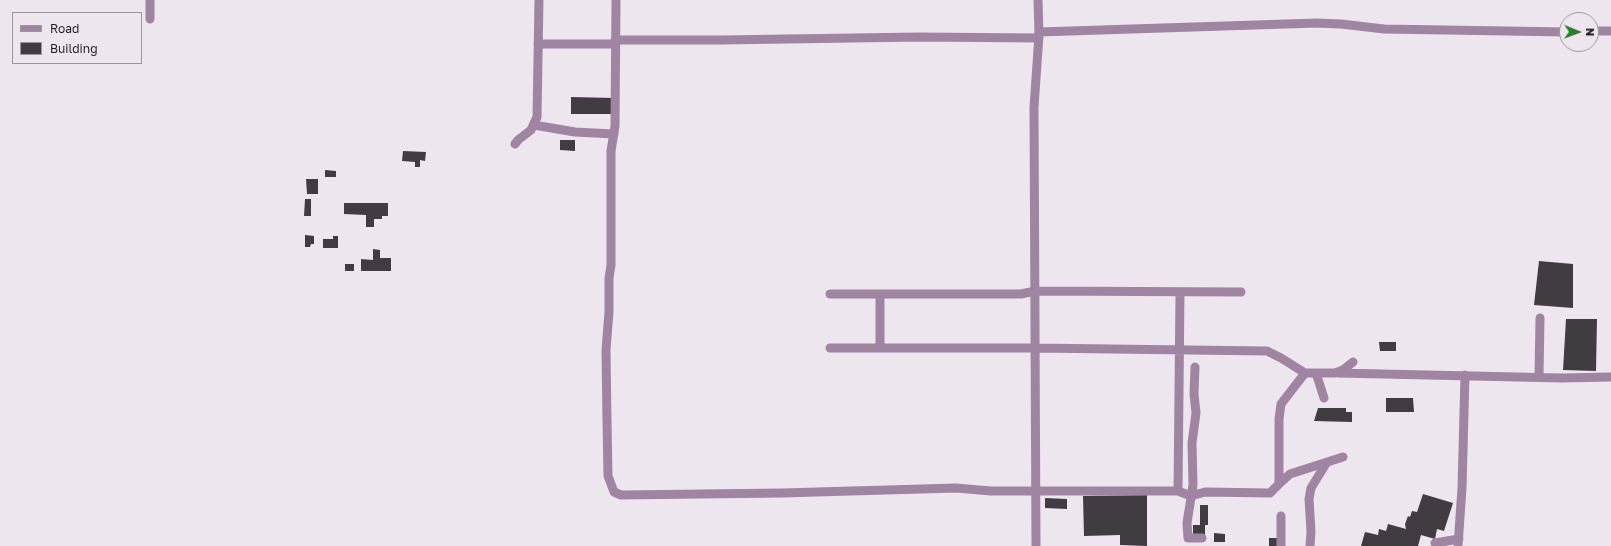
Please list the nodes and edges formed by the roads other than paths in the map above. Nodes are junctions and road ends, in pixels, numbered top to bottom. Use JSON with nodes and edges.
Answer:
{"nodes":[{"id":1,"x":150,"y":0,"type":"edge"},
{"id":2,"x":539,"y":0,"type":"edge"},
{"id":3,"x":616,"y":0,"type":"edge"},
{"id":4,"x":1038,"y":0,"type":"edge"},
{"id":5,"x":150,"y":19,"type":"dead end"},
{"id":6,"x":1599,"y":31,"type":"edge"},
{"id":7,"x":1611,"y":31,"type":"edge"},
{"id":8,"x":1559,"y":32,"type":"edge"},
{"id":9,"x":1039,"y":35,"type":"junction"},
{"id":10,"x":615,"y":42,"type":"junction"},
{"id":11,"x":538,"y":44,"type":"junction"},
{"id":12,"x":534,"y":125,"type":"junction"},
{"id":13,"x":614,"y":134,"type":"junction"},
{"id":14,"x":515,"y":144,"type":"dead end"},
{"id":15,"x":1035,"y":291,"type":"junction"},
{"id":16,"x":1180,"y":292,"type":"junction"},
{"id":17,"x":1242,"y":292,"type":"dead end"},
{"id":18,"x":830,"y":294,"type":"dead end"},
{"id":19,"x":880,"y":294,"type":"junction"},
{"id":20,"x":1540,"y":318,"type":"dead end"},
{"id":21,"x":830,"y":348,"type":"dead end"},
{"id":22,"x":880,"y":348,"type":"junction"},
{"id":23,"x":1035,"y":348,"type":"junction"},
{"id":24,"x":1180,"y":350,"type":"junction"},
{"id":25,"x":1353,"y":362,"type":"dead end"},
{"id":26,"x":1195,"y":367,"type":"dead end"},
{"id":27,"x":1305,"y":373,"type":"junction"},
{"id":28,"x":1316,"y":373,"type":"junction"},
{"id":29,"x":1335,"y":373,"type":"junction"},
{"id":30,"x":1465,"y":375,"type":"junction"},
{"id":31,"x":1539,"y":377,"type":"junction"},
{"id":32,"x":1611,"y":377,"type":"edge"},
{"id":33,"x":1324,"y":398,"type":"dead end"},
{"id":34,"x":1343,"y":458,"type":"dead end"},
{"id":35,"x":1327,"y":462,"type":"junction"},
{"id":36,"x":1279,"y":484,"type":"junction"},
{"id":37,"x":1035,"y":490,"type":"junction"},
{"id":38,"x":1178,"y":491,"type":"junction"},
{"id":39,"x":1191,"y":496,"type":"junction"},
{"id":40,"x":1281,"y":516,"type":"dead end"},
{"id":41,"x":1202,"y":538,"type":"dead end"},
{"id":42,"x":1459,"y":542,"type":"edge"},
{"id":43,"x":1435,"y":543,"type":"dead end"},
{"id":44,"x":1036,"y":546,"type":"edge"},
{"id":45,"x":1281,"y":546,"type":"edge"},
{"id":46,"x":1310,"y":546,"type":"edge"}],
"edges":[{"from":1,"to":5,"type":"street"},
{"from":2,"to":11,"type":"street"},
{"from":3,"to":10,"type":"street"},
{"from":4,"to":9,"type":"street"},
{"from":6,"to":7,"type":"street"},
{"from":8,"to":9,"type":"street"},
{"from":9,"to":10,"type":"street"},
{"from":9,"to":15,"type":"street"},
{"from":10,"to":11,"type":"street"},
{"from":10,"to":13,"type":"street"},
{"from":11,"to":12,"type":"street"},
{"from":12,"to":13,"type":"street"},
{"from":12,"to":14,"type":"street"},
{"from":13,"to":37,"type":"street"},
{"from":15,"to":16,"type":"street"},
{"from":15,"to":19,"type":"street"},
{"from":15,"to":23,"type":"street"},
{"from":16,"to":17,"type":"street"},
{"from":16,"to":24,"type":"street"},
{"from":18,"to":19,"type":"street"},
{"from":19,"to":22,"type":"street"},
{"from":20,"to":31,"type":"street"},
{"from":21,"to":22,"type":"street"},
{"from":22,"to":23,"type":"street"},
{"from":23,"to":24,"type":"street"},
{"from":23,"to":37,"type":"street"},
{"from":24,"to":27,"type":"street"},
{"from":24,"to":38,"type":"street"},
{"from":25,"to":29,"type":"street"},
{"from":26,"to":39,"type":"street"},
{"from":27,"to":28,"type":"street"},
{"from":27,"to":36,"type":"street"},
{"from":28,"to":29,"type":"street"},
{"from":28,"to":33,"type":"street"},
{"from":29,"to":30,"type":"street"},
{"from":30,"to":31,"type":"street"},
{"from":30,"to":42,"type":"street"},
{"from":31,"to":32,"type":"street"},
{"from":34,"to":35,"type":"street"},
{"from":35,"to":36,"type":"street"},
{"from":35,"to":46,"type":"street"},
{"from":36,"to":39,"type":"street"},
{"from":37,"to":38,"type":"street"},
{"from":37,"to":44,"type":"street"},
{"from":38,"to":39,"type":"street"},
{"from":39,"to":41,"type":"street"},
{"from":40,"to":45,"type":"street"},
{"from":42,"to":43,"type":"street"}]}
